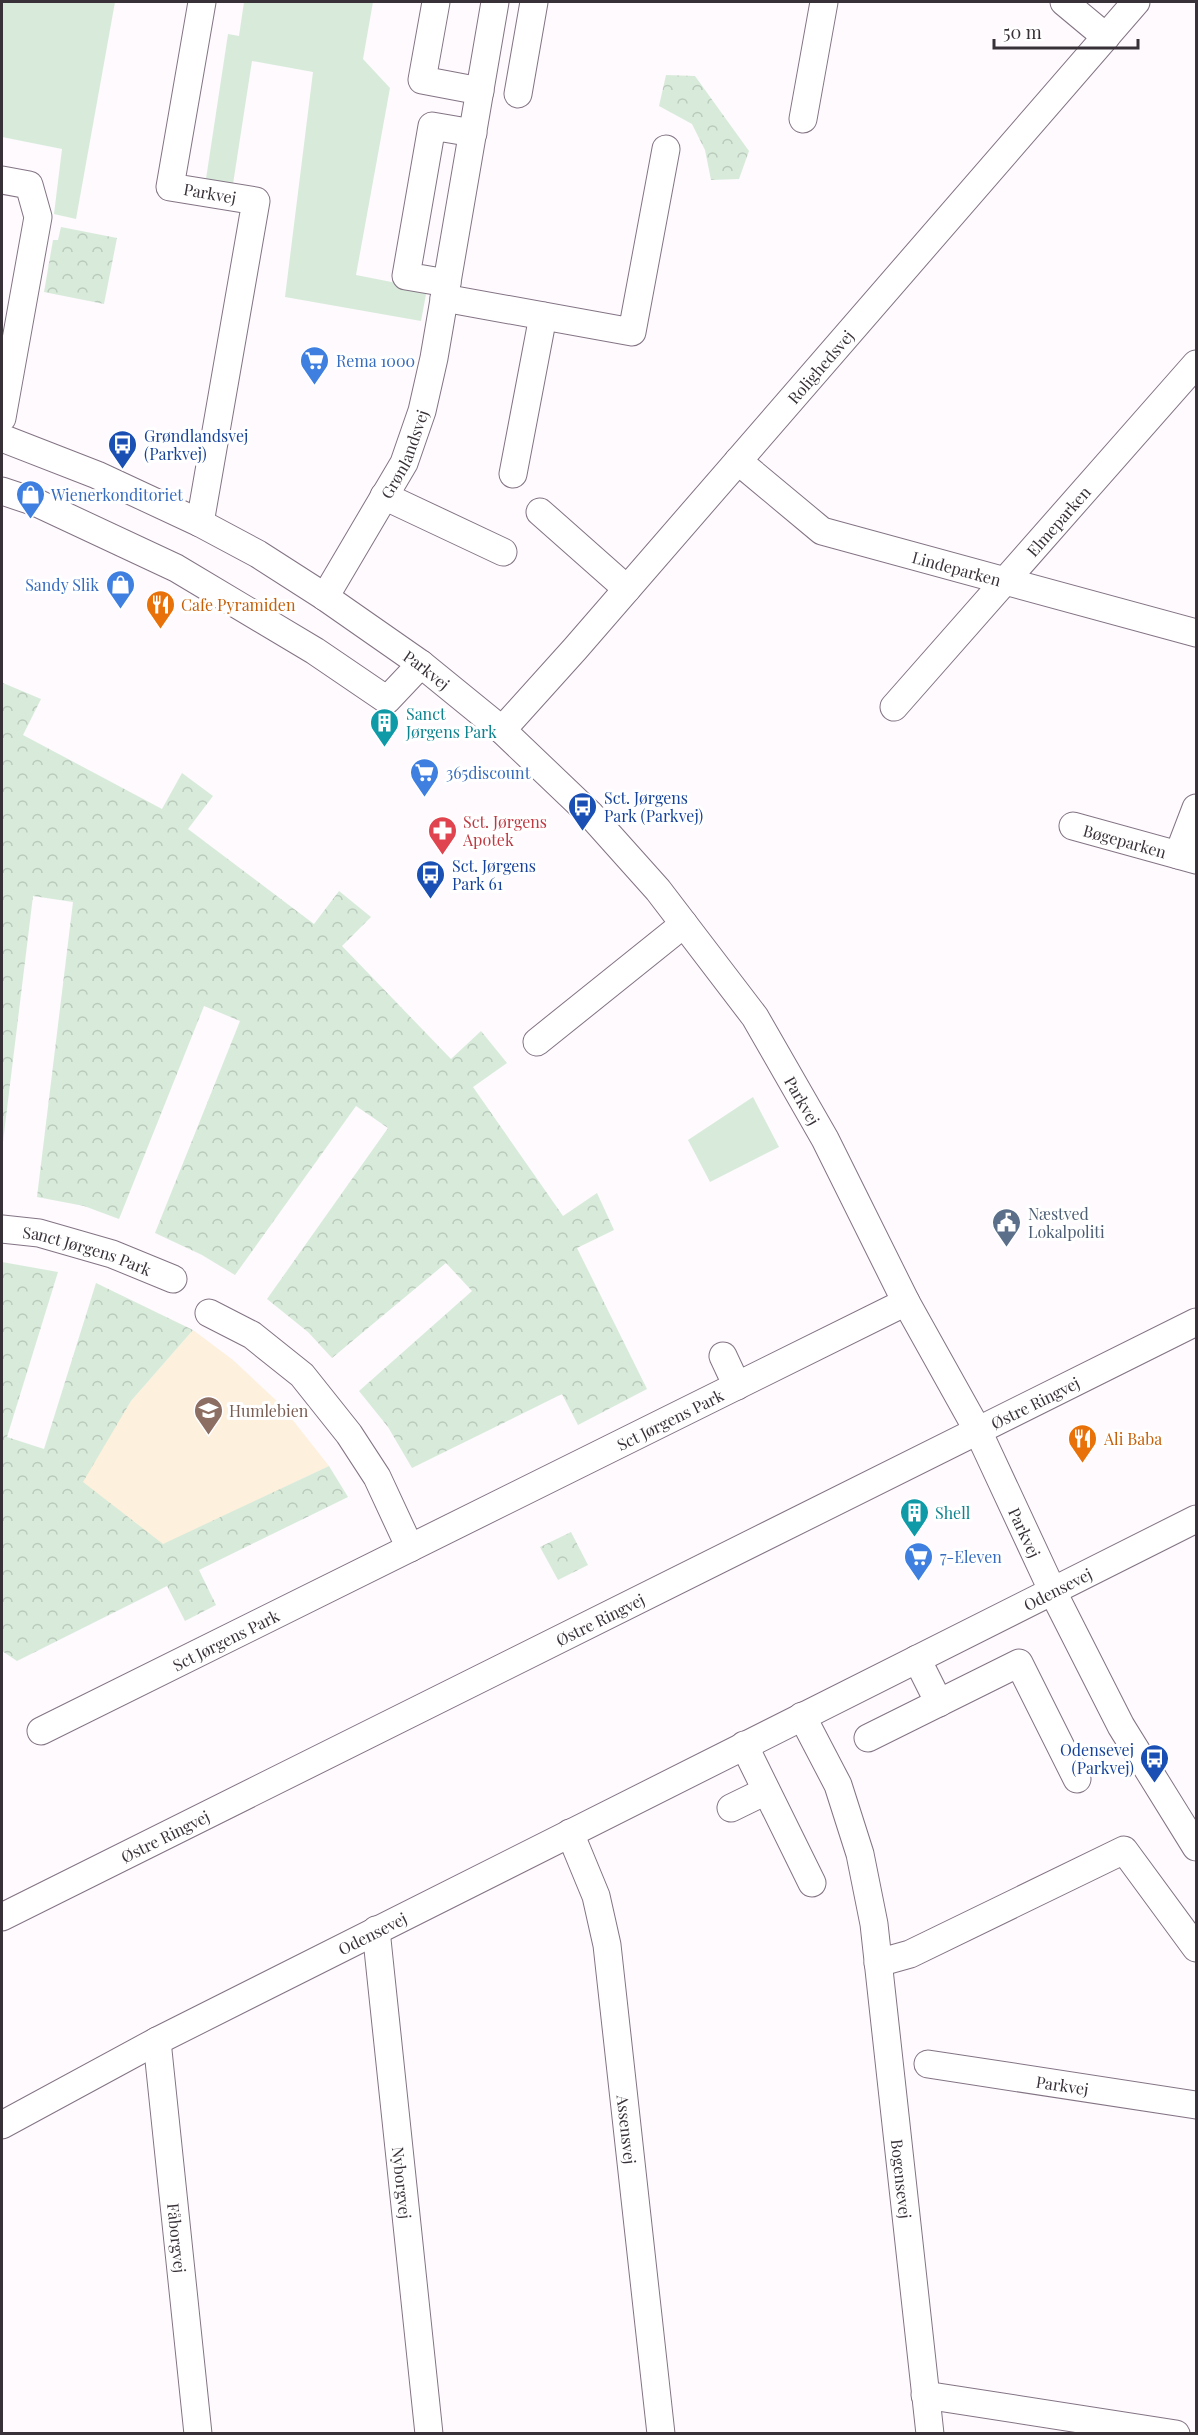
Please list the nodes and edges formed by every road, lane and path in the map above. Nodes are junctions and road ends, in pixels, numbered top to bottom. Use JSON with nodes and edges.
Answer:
{"nodes":[{"id":1,"x":202,"y":2,"type":"edge"},
{"id":2,"x":436,"y":2,"type":"edge"},
{"id":3,"x":495,"y":2,"type":"edge"},
{"id":4,"x":534,"y":2,"type":"edge"},
{"id":5,"x":824,"y":2,"type":"edge"},
{"id":6,"x":1064,"y":2,"type":"edge"},
{"id":7,"x":1136,"y":2,"type":"edge"},
{"id":8,"x":1106,"y":37,"type":"junction"},
{"id":9,"x":480,"y":91,"type":"junction"},
{"id":10,"x":518,"y":94,"type":"dead end"},
{"id":11,"x":803,"y":119,"type":"dead end"},
{"id":12,"x":472,"y":133,"type":"junction"},
{"id":13,"x":666,"y":149,"type":"dead end"},
{"id":14,"x":2,"y":180,"type":"edge"},
{"id":15,"x":445,"y":290,"type":"junction"},
{"id":16,"x":543,"y":316,"type":"junction"},
{"id":17,"x":1197,"y":364,"type":"edge"},
{"id":18,"x":2,"y":418,"type":"edge"},
{"id":19,"x":2,"y":438,"type":"edge"},
{"id":20,"x":738,"y":461,"type":"junction"},
{"id":21,"x":513,"y":474,"type":"dead end"},
{"id":22,"x":2,"y":491,"type":"edge"},
{"id":23,"x":384,"y":496,"type":"junction"},
{"id":24,"x":540,"y":512,"type":"dead end"},
{"id":25,"x":200,"y":523,"type":"junction"},
{"id":26,"x":503,"y":552,"type":"dead end"},
{"id":27,"x":1007,"y":582,"type":"junction"},
{"id":28,"x":627,"y":589,"type":"junction"},
{"id":29,"x":325,"y":597,"type":"junction"},
{"id":30,"x":1197,"y":633,"type":"edge"},
{"id":31,"x":421,"y":664,"type":"junction"},
{"id":32,"x":894,"y":707,"type":"dead end"},
{"id":33,"x":502,"y":730,"type":"junction"},
{"id":34,"x":1197,"y":808,"type":"edge"},
{"id":35,"x":1073,"y":826,"type":"dead end"},
{"id":36,"x":1187,"y":857,"type":"edge"},
{"id":37,"x":684,"y":924,"type":"junction"},
{"id":38,"x":537,"y":1042,"type":"dead end"},
{"id":39,"x":2,"y":1229,"type":"edge"},
{"id":40,"x":173,"y":1279,"type":"dead end"},
{"id":41,"x":906,"y":1302,"type":"junction"},
{"id":42,"x":209,"y":1313,"type":"dead end"},
{"id":43,"x":1197,"y":1322,"type":"edge"},
{"id":44,"x":723,"y":1356,"type":"dead end"},
{"id":45,"x":737,"y":1386,"type":"junction"},
{"id":46,"x":978,"y":1431,"type":"junction"},
{"id":47,"x":1197,"y":1519,"type":"edge"},
{"id":48,"x":410,"y":1548,"type":"junction"},
{"id":49,"x":1053,"y":1592,"type":"junction"},
{"id":50,"x":917,"y":1659,"type":"junction"},
{"id":51,"x":939,"y":1703,"type":"junction"},
{"id":52,"x":802,"y":1716,"type":"junction"},
{"id":53,"x":41,"y":1731,"type":"dead end"},
{"id":54,"x":868,"y":1738,"type":"dead end"},
{"id":55,"x":744,"y":1745,"type":"junction"},
{"id":56,"x":1077,"y":1779,"type":"dead end"},
{"id":57,"x":766,"y":1791,"type":"junction"},
{"id":58,"x":731,"y":1808,"type":"dead end"},
{"id":59,"x":570,"y":1833,"type":"junction"},
{"id":60,"x":1197,"y":1847,"type":"edge"},
{"id":61,"x":813,"y":1883,"type":"dead end"},
{"id":62,"x":2,"y":1917,"type":"edge"},
{"id":63,"x":376,"y":1930,"type":"junction"},
{"id":64,"x":1197,"y":1948,"type":"edge"},
{"id":65,"x":878,"y":1963,"type":"junction"},
{"id":66,"x":157,"y":2041,"type":"junction"},
{"id":67,"x":928,"y":2064,"type":"dead end"},
{"id":68,"x":1197,"y":2105,"type":"edge"},
{"id":69,"x":2,"y":2125,"type":"edge"},
{"id":70,"x":925,"y":2395,"type":"junction"},
{"id":71,"x":198,"y":2433,"type":"edge"},
{"id":72,"x":429,"y":2433,"type":"edge"},
{"id":73,"x":661,"y":2433,"type":"edge"},
{"id":74,"x":930,"y":2433,"type":"edge"},
{"id":75,"x":1176,"y":2433,"type":"edge"}],
"edges":[{"from":1,"to":25,"type":"street","name":"Parkvej"},
{"from":2,"to":9,"type":"street"},
{"from":3,"to":9,"type":"street","name":"Grønlandsvej"},
{"from":4,"to":10,"type":"street"},
{"from":5,"to":11,"type":"street"},
{"from":6,"to":8,"type":"street"},
{"from":7,"to":8,"type":"street","name":"Rolighedsvej"},
{"from":8,"to":20,"type":"street","name":"Rolighedsvej"},
{"from":9,"to":12,"type":"street","name":"Grønlandsvej"},
{"from":12,"to":15,"type":"street","name":"Grønlandsvej"},
{"from":12,"to":15,"type":"street"},
{"from":13,"to":16,"type":"street"},
{"from":14,"to":18,"type":"street"},
{"from":15,"to":16,"type":"street"},
{"from":15,"to":23,"type":"street","name":"Grønlandsvej"},
{"from":16,"to":21,"type":"street"},
{"from":17,"to":27,"type":"street","name":"Elmeparken"},
{"from":19,"to":25,"type":"street","name":"Parkvej"},
{"from":20,"to":27,"type":"street","name":"Lindeparken"},
{"from":20,"to":28,"type":"street","name":"Rolighedsvej"},
{"from":22,"to":31,"type":"street"},
{"from":23,"to":26,"type":"street"},
{"from":23,"to":29,"type":"street","name":"Grønlandsvej"},
{"from":24,"to":28,"type":"street"},
{"from":25,"to":29,"type":"street","name":"Parkvej"},
{"from":27,"to":30,"type":"street","name":"Lindeparken"},
{"from":27,"to":32,"type":"street","name":"Elmeparken"},
{"from":28,"to":33,"type":"street","name":"Rolighedsvej"},
{"from":29,"to":31,"type":"street","name":"Parkvej"},
{"from":31,"to":33,"type":"street","name":"Parkvej"},
{"from":33,"to":37,"type":"street","name":"Parkvej"},
{"from":34,"to":36,"type":"street","name":"Bøgeparken"},
{"from":35,"to":36,"type":"street","name":"Bøgeparken"},
{"from":37,"to":38,"type":"street"},
{"from":37,"to":41,"type":"street","name":"Parkvej"},
{"from":39,"to":40,"type":"street","name":"Sanct Jørgens Park"},
{"from":41,"to":45,"type":"street","name":"Sct Jørgens Park"},
{"from":41,"to":46,"type":"street","name":"Parkvej"},
{"from":42,"to":48,"type":"street"},
{"from":43,"to":46,"type":"street","name":"Østre Ringvej"},
{"from":44,"to":45,"type":"street","name":"Sct Jørgens Park"},
{"from":45,"to":48,"type":"street","name":"Sct Jørgens Park"},
{"from":46,"to":49,"type":"street","name":"Parkvej"},
{"from":46,"to":62,"type":"street","name":"Østre Ringvej"},
{"from":47,"to":49,"type":"street","name":"Odensevej"},
{"from":48,"to":53,"type":"street","name":"Sct Jørgens Park"},
{"from":49,"to":50,"type":"street","name":"Odensevej"},
{"from":49,"to":60,"type":"street","name":"Parkvej"},
{"from":50,"to":51,"type":"street"},
{"from":50,"to":52,"type":"street","name":"Odensevej"},
{"from":51,"to":54,"type":"street"},
{"from":51,"to":56,"type":"street"},
{"from":52,"to":55,"type":"street","name":"Odensevej"},
{"from":52,"to":65,"type":"street","name":"Bogensevej"},
{"from":55,"to":57,"type":"street"},
{"from":55,"to":59,"type":"street","name":"Odensevej"},
{"from":57,"to":58,"type":"street"},
{"from":57,"to":61,"type":"street"},
{"from":59,"to":63,"type":"street","name":"Odensevej"},
{"from":59,"to":73,"type":"street","name":"Assensvej"},
{"from":63,"to":66,"type":"street","name":"Odensevej"},
{"from":63,"to":72,"type":"street","name":"Nyborgvej"},
{"from":64,"to":65,"type":"street"},
{"from":65,"to":70,"type":"street","name":"Bogensevej"},
{"from":66,"to":69,"type":"street","name":"Odensevej"},
{"from":66,"to":71,"type":"street","name":"Fåborgvej"},
{"from":67,"to":68,"type":"street","name":"Parkvej"},
{"from":70,"to":74,"type":"street","name":"Bogensevej"},
{"from":70,"to":75,"type":"street"}]}
